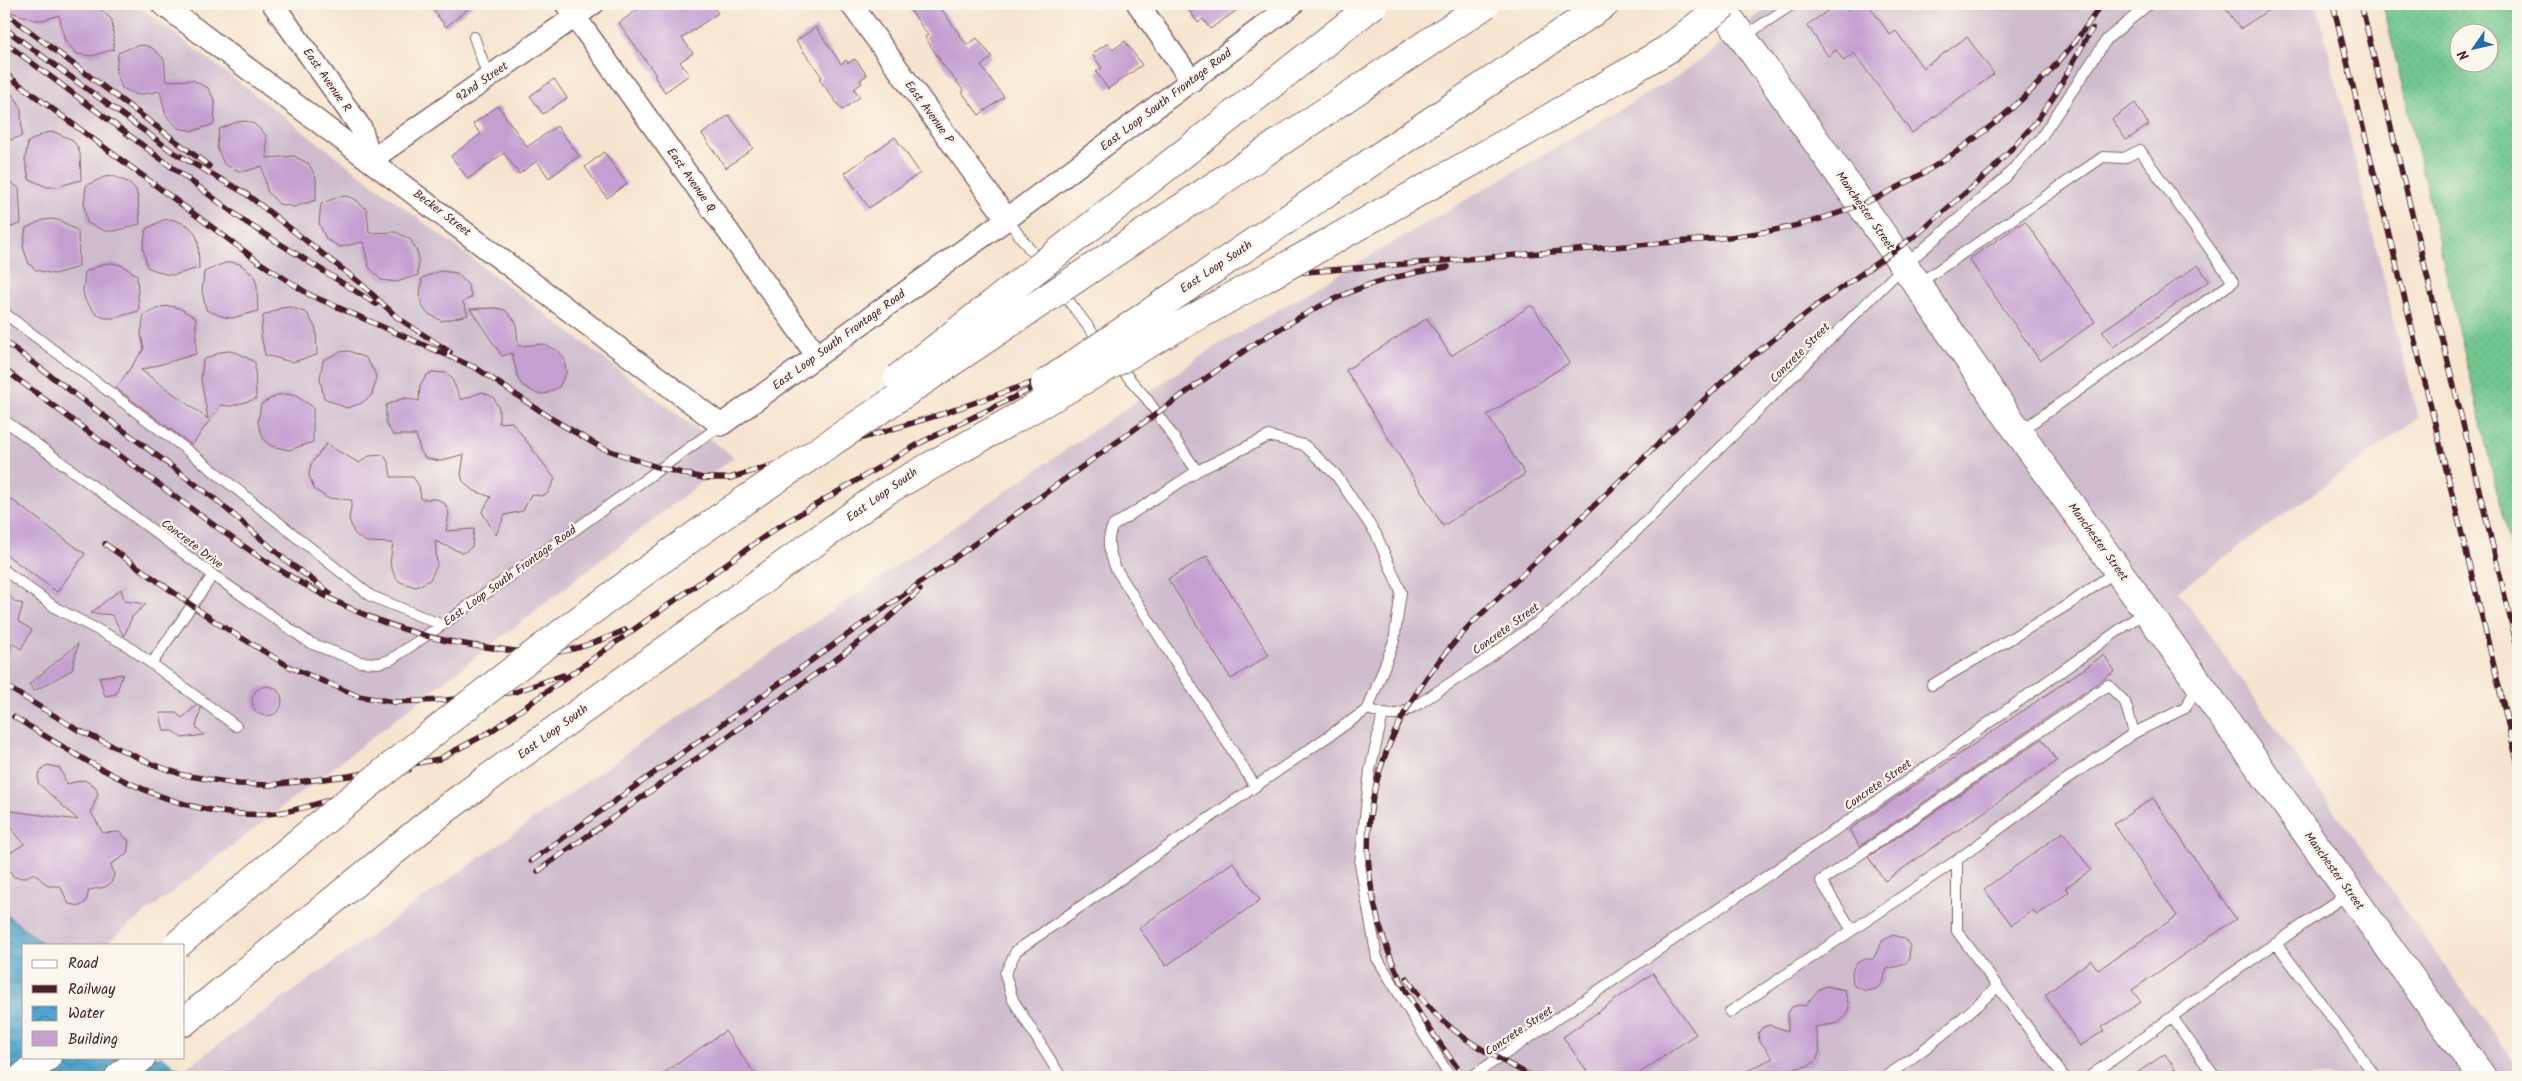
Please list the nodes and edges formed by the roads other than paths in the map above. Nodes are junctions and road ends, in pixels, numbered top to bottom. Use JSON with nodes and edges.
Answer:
{"nodes":[{"id":1,"x":162,"y":4,"type":"edge"},
{"id":2,"x":273,"y":4,"type":"edge"},
{"id":3,"x":593,"y":4,"type":"edge"},
{"id":4,"x":852,"y":4,"type":"edge"},
{"id":5,"x":1138,"y":4,"type":"edge"},
{"id":6,"x":1294,"y":4,"type":"edge"},
{"id":7,"x":1374,"y":4,"type":"edge"},
{"id":8,"x":1486,"y":4,"type":"edge"},
{"id":9,"x":1605,"y":4,"type":"edge"},
{"id":10,"x":1718,"y":4,"type":"edge"},
{"id":11,"x":1725,"y":4,"type":"edge"},
{"id":12,"x":1793,"y":4,"type":"edge"},
{"id":13,"x":2149,"y":4,"type":"edge"},
{"id":14,"x":570,"y":10,"type":"edge"},
{"id":15,"x":474,"y":37,"type":"dead end"},
{"id":16,"x":1742,"y":38,"type":"junction"},
{"id":17,"x":488,"y":77,"type":"junction"},
{"id":18,"x":1192,"y":80,"type":"junction"},
{"id":19,"x":371,"y":160,"type":"junction"},
{"id":20,"x":1007,"y":219,"type":"junction"},
{"id":21,"x":1911,"y":275,"type":"junction"},
{"id":22,"x":4,"y":312,"type":"edge"},
{"id":23,"x":816,"y":356,"type":"junction"},
{"id":24,"x":5,"y":424,"type":"edge"},
{"id":25,"x":721,"y":425,"type":"junction"},
{"id":26,"x":2019,"y":433,"type":"junction"},
{"id":27,"x":1197,"y":471,"type":"junction"},
{"id":28,"x":886,"y":491,"type":"junction"},
{"id":29,"x":740,"y":503,"type":"junction"},
{"id":30,"x":4,"y":570,"type":"edge"},
{"id":31,"x":2118,"y":570,"type":"junction"},
{"id":32,"x":213,"y":575,"type":"junction"},
{"id":33,"x":2147,"y":610,"type":"junction"},
{"id":34,"x":442,"y":625,"type":"junction"},
{"id":35,"x":378,"y":663,"type":"joint"},
{"id":36,"x":152,"y":664,"type":"junction"},
{"id":37,"x":2200,"y":684,"type":"junction"},
{"id":38,"x":1932,"y":685,"type":"dead end"},
{"id":39,"x":1368,"y":709,"type":"junction"},
{"id":40,"x":1383,"y":714,"type":"junction"},
{"id":41,"x":236,"y":726,"type":"dead end"},
{"id":42,"x":2134,"y":733,"type":"junction"},
{"id":43,"x":1255,"y":786,"type":"junction"},
{"id":44,"x":1957,"y":860,"type":"junction"},
{"id":45,"x":2350,"y":892,"type":"junction"},
{"id":46,"x":1852,"y":930,"type":"junction"},
{"id":47,"x":2276,"y":943,"type":"junction"},
{"id":48,"x":178,"y":944,"type":"edge"},
{"id":49,"x":1998,"y":986,"type":"junction"},
{"id":50,"x":1730,"y":1012,"type":"dead end"},
{"id":51,"x":2172,"y":1017,"type":"junction"},
{"id":52,"x":185,"y":1021,"type":"edge"},
{"id":53,"x":46,"y":1058,"type":"edge"},
{"id":54,"x":141,"y":1058,"type":"edge"},
{"id":55,"x":23,"y":1077,"type":"edge"},
{"id":56,"x":119,"y":1077,"type":"edge"},
{"id":57,"x":1061,"y":1077,"type":"edge"},
{"id":58,"x":1450,"y":1077,"type":"edge"},
{"id":59,"x":1471,"y":1077,"type":"edge"},
{"id":60,"x":1885,"y":1077,"type":"edge"},
{"id":61,"x":2064,"y":1077,"type":"edge"},
{"id":62,"x":2089,"y":1077,"type":"edge"},
{"id":63,"x":2215,"y":1077,"type":"edge"},
{"id":64,"x":2376,"y":1077,"type":"edge"},
{"id":65,"x":2482,"y":1077,"type":"edge"}],
"edges":[{"from":1,"to":19,"type":"street","name":"Becker Street"},
{"from":2,"to":19,"type":"street","name":"East Avenue R"},
{"from":3,"to":14,"type":"street","name":"92nd Street"},
{"from":4,"to":20,"type":"street","name":"East Avenue P"},
{"from":5,"to":18,"type":"street"},
{"from":6,"to":18,"type":"street","name":"East Loop South Frontage Road"},
{"from":7,"to":29,"type":"main road","bridge":true},
{"from":8,"to":29,"type":"main road","bridge":true},
{"from":9,"to":28,"type":"main road","name":"East Loop South","bridge":true},
{"from":10,"to":16,"type":"main road","name":"Manchester Street"},
{"from":11,"to":28,"type":"main road","bridge":true},
{"from":12,"to":16,"type":"lane"},
{"from":13,"to":21,"type":"lane"},
{"from":14,"to":17,"type":"street","name":"92nd Street"},
{"from":14,"to":23,"type":"street","name":"East Avenue Q"},
{"from":15,"to":17,"type":"lane"},
{"from":16,"to":21,"type":"main road","name":"Manchester Street"},
{"from":17,"to":19,"type":"street","name":"92nd Street"},
{"from":18,"to":20,"type":"street","name":"East Loop South Frontage Road"},
{"from":19,"to":25,"type":"street","name":"Becker Street"},
{"from":20,"to":23,"type":"street","name":"East Loop South Frontage Road"},
{"from":20,"to":27,"type":"lane"},
{"from":21,"to":26,"type":"main road","name":"Manchester Street"},
{"from":21,"to":26,"type":"lane"},
{"from":21,"to":40,"type":"lane","name":"Concrete Street"},
{"from":22,"to":34,"type":"lane"},
{"from":23,"to":25,"type":"street","name":"East Loop South Frontage Road"},
{"from":24,"to":32,"type":"lane","name":"Concrete Drive"},
{"from":25,"to":34,"type":"lane","name":"East Loop South Frontage Road"},
{"from":26,"to":31,"type":"main road","name":"Manchester Street"},
{"from":27,"to":39,"type":"lane"},
{"from":27,"to":43,"type":"lane"},
{"from":28,"to":52,"type":"main road","name":"East Loop South"},
{"from":29,"to":48,"type":"main road","bridge":true},
{"from":30,"to":36,"type":"lane"},
{"from":31,"to":33,"type":"main road","name":"Manchester Street"},
{"from":31,"to":38,"type":"lane"},
{"from":32,"to":35,"type":"lane","name":"Concrete Drive"},
{"from":32,"to":36,"type":"lane"},
{"from":33,"to":37,"type":"main road","name":"Manchester Street"},
{"from":33,"to":59,"type":"lane","name":"Concrete Street"},
{"from":34,"to":35,"type":"lane","name":"East Loop South Frontage Road"},
{"from":36,"to":41,"type":"lane"},
{"from":37,"to":42,"type":"lane"},
{"from":37,"to":45,"type":"main road","name":"Manchester Street"},
{"from":39,"to":40,"type":"lane"},
{"from":39,"to":43,"type":"lane"},
{"from":40,"to":58,"type":"lane"},
{"from":42,"to":44,"type":"lane"},
{"from":42,"to":46,"type":"lane"},
{"from":43,"to":57,"type":"lane"},
{"from":44,"to":46,"type":"lane"},
{"from":44,"to":49,"type":"lane"},
{"from":45,"to":47,"type":"lane"},
{"from":45,"to":65,"type":"main road","name":"Manchester Street"},
{"from":46,"to":50,"type":"lane"},
{"from":47,"to":51,"type":"lane"},
{"from":47,"to":64,"type":"lane"},
{"from":49,"to":60,"type":"lane"},
{"from":49,"to":61,"type":"lane"},
{"from":51,"to":62,"type":"lane"},
{"from":51,"to":63,"type":"lane"},
{"from":53,"to":55,"type":"main road"},
{"from":54,"to":56,"type":"main road"}]}
